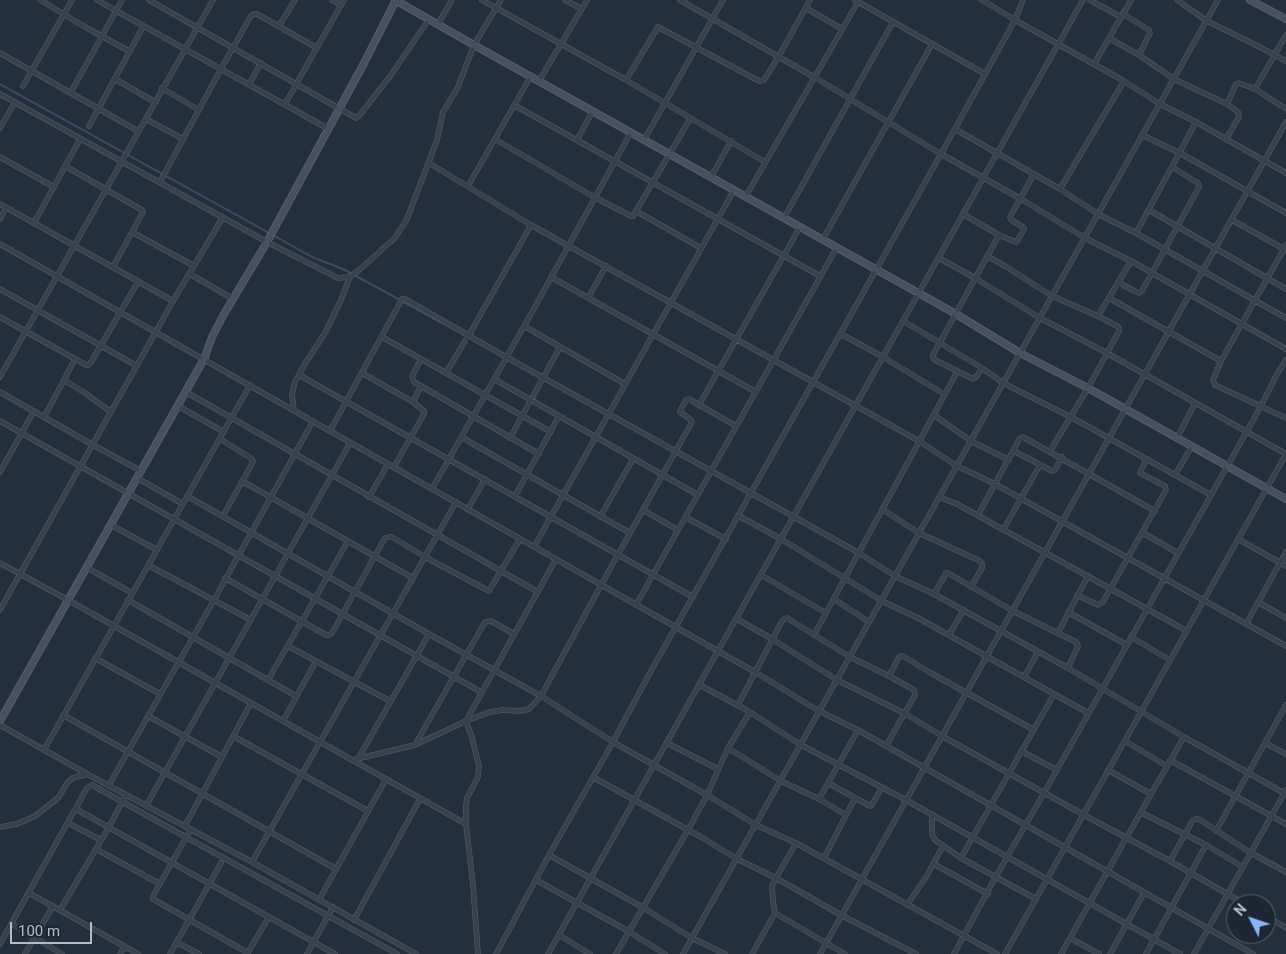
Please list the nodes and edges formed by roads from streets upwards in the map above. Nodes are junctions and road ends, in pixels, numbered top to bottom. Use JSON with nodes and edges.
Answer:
{"nodes":[{"id":1,"x":40,"y":0,"type":"edge"},
{"id":2,"x":72,"y":0,"type":"edge"},
{"id":3,"x":97,"y":0,"type":"edge"},
{"id":4,"x":122,"y":0,"type":"edge"},
{"id":5,"x":149,"y":0,"type":"edge"},
{"id":6,"x":213,"y":0,"type":"edge"},
{"id":7,"x":295,"y":0,"type":"edge"},
{"id":8,"x":332,"y":0,"type":"edge"},
{"id":9,"x":396,"y":0,"type":"edge"},
{"id":10,"x":452,"y":0,"type":"edge"},
{"id":11,"x":482,"y":0,"type":"edge"},
{"id":12,"x":501,"y":0,"type":"edge"},
{"id":13,"x":565,"y":0,"type":"edge"},
{"id":14,"x":587,"y":0,"type":"edge"},
{"id":15,"x":680,"y":0,"type":"edge"},
{"id":16,"x":724,"y":0,"type":"edge"},
{"id":17,"x":810,"y":0,"type":"edge"},
{"id":18,"x":982,"y":0,"type":"edge"},
{"id":19,"x":1023,"y":0,"type":"edge"},
{"id":20,"x":1083,"y":0,"type":"edge"},
{"id":21,"x":1090,"y":0,"type":"edge"},
{"id":22,"x":1130,"y":0,"type":"edge"},
{"id":23,"x":1177,"y":0,"type":"edge"},
{"id":24,"x":1218,"y":0,"type":"edge"},
{"id":25,"x":1250,"y":0,"type":"edge"},
{"id":26,"x":856,"y":1,"type":"edge"},
{"id":27,"x":156,"y":2,"type":"edge"},
{"id":28,"x":342,"y":2,"type":"edge"},
{"id":29,"x":496,"y":8,"type":"junction"},
{"id":30,"x":806,"y":8,"type":"junction"},
{"id":31,"x":582,"y":9,"type":"junction"},
{"id":32,"x":116,"y":11,"type":"junction"},
{"id":33,"x":64,"y":14,"type":"junction"},
{"id":34,"x":1122,"y":16,"type":"junction"},
{"id":35,"x":429,"y":19,"type":"junction"},
{"id":36,"x":713,"y":19,"type":"junction"},
{"id":37,"x":1286,"y":19,"type":"edge"},
{"id":38,"x":1015,"y":20,"type":"junction"},
{"id":39,"x":1207,"y":21,"type":"junction"},
{"id":40,"x":893,"y":22,"type":"junction"},
{"id":41,"x":438,"y":24,"type":"junction"},
{"id":42,"x":279,"y":26,"type":"junction"},
{"id":43,"x":143,"y":27,"type":"junction"},
{"id":44,"x":197,"y":28,"type":"junction"},
{"id":45,"x":842,"y":29,"type":"junction"},
{"id":46,"x":1286,"y":35,"type":"edge"},
{"id":47,"x":102,"y":36,"type":"junction"},
{"id":48,"x":1109,"y":38,"type":"junction"},
{"id":49,"x":561,"y":44,"type":"junction"},
{"id":50,"x":932,"y":44,"type":"junction"},
{"id":51,"x":1058,"y":44,"type":"junction"},
{"id":52,"x":474,"y":45,"type":"junction"},
{"id":53,"x":233,"y":47,"type":"junction"},
{"id":54,"x":317,"y":48,"type":"junction"},
{"id":55,"x":697,"y":48,"type":"junction"},
{"id":56,"x":185,"y":50,"type":"junction"},
{"id":57,"x":129,"y":51,"type":"junction"},
{"id":58,"x":0,"y":53,"type":"edge"},
{"id":59,"x":1139,"y":55,"type":"junction"},
{"id":60,"x":1275,"y":55,"type":"junction"},
{"id":61,"x":779,"y":56,"type":"junction"},
{"id":62,"x":1286,"y":61,"type":"edge"},
{"id":63,"x":261,"y":63,"type":"junction"},
{"id":64,"x":1094,"y":64,"type":"junction"},
{"id":65,"x":31,"y":70,"type":"junction"},
{"id":66,"x":220,"y":70,"type":"junction"},
{"id":67,"x":985,"y":74,"type":"junction"},
{"id":68,"x":531,"y":76,"type":"junction"},
{"id":69,"x":814,"y":77,"type":"junction"},
{"id":70,"x":114,"y":79,"type":"junction"},
{"id":71,"x":1174,"y":79,"type":"junction"},
{"id":72,"x":626,"y":80,"type":"junction"},
{"id":73,"x":539,"y":81,"type":"junction"},
{"id":74,"x":1124,"y":81,"type":"junction"},
{"id":75,"x":249,"y":84,"type":"junction"},
{"id":76,"x":296,"y":84,"type":"junction"},
{"id":77,"x":23,"y":86,"type":"dead end"},
{"id":78,"x":162,"y":88,"type":"junction"},
{"id":79,"x":1255,"y":90,"type":"junction"},
{"id":80,"x":71,"y":92,"type":"junction"},
{"id":81,"x":0,"y":94,"type":"edge"},
{"id":82,"x":850,"y":99,"type":"junction"},
{"id":83,"x":14,"y":102,"type":"junction"},
{"id":84,"x":155,"y":102,"type":"junction"},
{"id":85,"x":285,"y":104,"type":"junction"},
{"id":86,"x":665,"y":104,"type":"junction"},
{"id":87,"x":1160,"y":104,"type":"junction"},
{"id":88,"x":1227,"y":104,"type":"junction"},
{"id":89,"x":514,"y":105,"type":"junction"},
{"id":90,"x":98,"y":108,"type":"junction"},
{"id":91,"x":339,"y":108,"type":"junction"},
{"id":92,"x":1286,"y":109,"type":"edge"},
{"id":93,"x":199,"y":110,"type":"junction"},
{"id":94,"x":593,"y":111,"type":"junction"},
{"id":95,"x":690,"y":118,"type":"junction"},
{"id":96,"x":146,"y":119,"type":"junction"},
{"id":97,"x":888,"y":122,"type":"junction"},
{"id":98,"x":1196,"y":122,"type":"junction"},
{"id":99,"x":1286,"y":122,"type":"edge"},
{"id":100,"x":330,"y":125,"type":"junction"},
{"id":101,"x":89,"y":126,"type":"dead end"},
{"id":102,"x":0,"y":128,"type":"edge"},
{"id":103,"x":955,"y":129,"type":"junction"},
{"id":104,"x":138,"y":131,"type":"junction"},
{"id":105,"x":631,"y":132,"type":"junction"},
{"id":106,"x":1280,"y":134,"type":"junction"},
{"id":107,"x":1142,"y":135,"type":"junction"},
{"id":108,"x":1286,"y":138,"type":"edge"},
{"id":109,"x":80,"y":139,"type":"junction"},
{"id":110,"x":183,"y":139,"type":"junction"},
{"id":111,"x":494,"y":139,"type":"junction"},
{"id":112,"x":1226,"y":139,"type":"junction"},
{"id":113,"x":577,"y":140,"type":"junction"},
{"id":114,"x":644,"y":140,"type":"junction"},
{"id":115,"x":731,"y":141,"type":"junction"},
{"id":116,"x":997,"y":153,"type":"junction"},
{"id":117,"x":1180,"y":153,"type":"junction"},
{"id":118,"x":670,"y":154,"type":"junction"},
{"id":119,"x":942,"y":154,"type":"junction"},
{"id":120,"x":0,"y":157,"type":"edge"},
{"id":121,"x":122,"y":161,"type":"junction"},
{"id":122,"x":614,"y":161,"type":"junction"},
{"id":123,"x":1265,"y":161,"type":"junction"},
{"id":124,"x":765,"y":162,"type":"junction"},
{"id":125,"x":428,"y":163,"type":"junction"},
{"id":126,"x":65,"y":166,"type":"junction"},
{"id":127,"x":1172,"y":166,"type":"junction"},
{"id":128,"x":1286,"y":172,"type":"edge"},
{"id":129,"x":1034,"y":174,"type":"junction"},
{"id":130,"x":711,"y":177,"type":"junction"},
{"id":131,"x":984,"y":178,"type":"junction"},
{"id":132,"x":160,"y":182,"type":"junction"},
{"id":133,"x":653,"y":182,"type":"junction"},
{"id":134,"x":468,"y":186,"type":"junction"},
{"id":135,"x":54,"y":187,"type":"junction"},
{"id":136,"x":106,"y":189,"type":"junction"},
{"id":137,"x":1060,"y":189,"type":"junction"},
{"id":138,"x":734,"y":190,"type":"junction"},
{"id":139,"x":1247,"y":191,"type":"junction"},
{"id":140,"x":746,"y":196,"type":"junction"},
{"id":141,"x":594,"y":197,"type":"junction"},
{"id":142,"x":1021,"y":199,"type":"junction"},
{"id":143,"x":0,"y":204,"type":"edge"},
{"id":144,"x":6,"y":208,"type":"junction"},
{"id":145,"x":1148,"y":210,"type":"junction"},
{"id":146,"x":636,"y":211,"type":"junction"},
{"id":147,"x":1286,"y":213,"type":"edge"},
{"id":148,"x":963,"y":214,"type":"junction"},
{"id":149,"x":1098,"y":214,"type":"junction"},
{"id":150,"x":223,"y":217,"type":"junction"},
{"id":151,"x":784,"y":218,"type":"junction"},
{"id":152,"x":0,"y":219,"type":"edge"},
{"id":153,"x":717,"y":220,"type":"junction"},
{"id":154,"x":1232,"y":220,"type":"junction"},
{"id":155,"x":34,"y":223,"type":"junction"},
{"id":156,"x":531,"y":225,"type":"junction"},
{"id":157,"x":1177,"y":227,"type":"junction"},
{"id":158,"x":800,"y":228,"type":"junction"},
{"id":159,"x":132,"y":232,"type":"junction"},
{"id":160,"x":1136,"y":233,"type":"junction"},
{"id":161,"x":999,"y":236,"type":"junction"},
{"id":162,"x":1085,"y":238,"type":"junction"},
{"id":163,"x":823,"y":239,"type":"junction"},
{"id":164,"x":267,"y":242,"type":"junction"},
{"id":165,"x":0,"y":244,"type":"edge"},
{"id":166,"x":73,"y":246,"type":"junction"},
{"id":167,"x":568,"y":246,"type":"junction"},
{"id":168,"x":836,"y":247,"type":"junction"},
{"id":169,"x":1285,"y":247,"type":"edge"},
{"id":170,"x":701,"y":248,"type":"junction"},
{"id":171,"x":1165,"y":249,"type":"junction"},
{"id":172,"x":1216,"y":249,"type":"junction"},
{"id":173,"x":784,"y":256,"type":"junction"},
{"id":174,"x":987,"y":256,"type":"junction"},
{"id":175,"x":1280,"y":257,"type":"junction"},
{"id":176,"x":939,"y":258,"type":"junction"},
{"id":177,"x":1286,"y":260,"type":"edge"},
{"id":178,"x":1131,"y":261,"type":"junction"},
{"id":179,"x":194,"y":266,"type":"junction"},
{"id":180,"x":606,"y":266,"type":"junction"},
{"id":181,"x":113,"y":267,"type":"junction"},
{"id":182,"x":876,"y":269,"type":"junction"},
{"id":183,"x":1203,"y":271,"type":"junction"},
{"id":184,"x":1152,"y":273,"type":"junction"},
{"id":185,"x":190,"y":274,"type":"junction"},
{"id":186,"x":57,"y":276,"type":"junction"},
{"id":187,"x":820,"y":276,"type":"junction"},
{"id":188,"x":350,"y":277,"type":"junction"},
{"id":189,"x":551,"y":277,"type":"junction"},
{"id":190,"x":975,"y":278,"type":"junction"},
{"id":191,"x":1267,"y":278,"type":"junction"},
{"id":192,"x":138,"y":282,"type":"junction"},
{"id":193,"x":1118,"y":282,"type":"junction"},
{"id":194,"x":0,"y":289,"type":"edge"},
{"id":195,"x":1286,"y":289,"type":"edge"},
{"id":196,"x":919,"y":293,"type":"junction"},
{"id":197,"x":1190,"y":295,"type":"junction"},
{"id":198,"x":1052,"y":296,"type":"junction"},
{"id":199,"x":588,"y":298,"type":"junction"},
{"id":200,"x":1109,"y":298,"type":"junction"},
{"id":201,"x":233,"y":299,"type":"junction"},
{"id":202,"x":1255,"y":300,"type":"junction"},
{"id":203,"x":173,"y":301,"type":"junction"},
{"id":204,"x":670,"y":303,"type":"junction"},
{"id":205,"x":38,"y":310,"type":"junction"},
{"id":206,"x":120,"y":312,"type":"junction"},
{"id":207,"x":956,"y":314,"type":"junction"},
{"id":208,"x":0,"y":316,"type":"edge"},
{"id":209,"x":1098,"y":316,"type":"junction"},
{"id":210,"x":1040,"y":318,"type":"junction"},
{"id":211,"x":1286,"y":318,"type":"edge"},
{"id":212,"x":903,"y":322,"type":"junction"},
{"id":213,"x":1242,"y":324,"type":"junction"},
{"id":214,"x":524,"y":326,"type":"junction"},
{"id":215,"x":26,"y":331,"type":"junction"},
{"id":216,"x":1169,"y":331,"type":"junction"},
{"id":217,"x":156,"y":332,"type":"junction"},
{"id":218,"x":653,"y":334,"type":"junction"},
{"id":219,"x":840,"y":334,"type":"junction"},
{"id":220,"x":469,"y":335,"type":"junction"},
{"id":221,"x":382,"y":337,"type":"junction"},
{"id":222,"x":736,"y":340,"type":"junction"},
{"id":223,"x":465,"y":341,"type":"dead end"},
{"id":224,"x":940,"y":343,"type":"junction"},
{"id":225,"x":101,"y":346,"type":"junction"},
{"id":226,"x":560,"y":347,"type":"junction"},
{"id":227,"x":1286,"y":349,"type":"edge"},
{"id":228,"x":1020,"y":353,"type":"junction"},
{"id":229,"x":1107,"y":353,"type":"junction"},
{"id":230,"x":506,"y":357,"type":"junction"},
{"id":231,"x":883,"y":357,"type":"junction"},
{"id":232,"x":75,"y":359,"type":"junction"},
{"id":233,"x":421,"y":359,"type":"junction"},
{"id":234,"x":204,"y":360,"type":"junction"},
{"id":235,"x":773,"y":360,"type":"junction"},
{"id":236,"x":1286,"y":360,"type":"edge"},
{"id":237,"x":1221,"y":361,"type":"junction"},
{"id":238,"x":137,"y":366,"type":"junction"},
{"id":239,"x":982,"y":368,"type":"junction"},
{"id":240,"x":719,"y":371,"type":"junction"},
{"id":241,"x":957,"y":372,"type":"junction"},
{"id":242,"x":362,"y":373,"type":"junction"},
{"id":243,"x":446,"y":373,"type":"junction"},
{"id":244,"x":299,"y":375,"type":"junction"},
{"id":245,"x":1145,"y":375,"type":"junction"},
{"id":246,"x":0,"y":377,"type":"edge"},
{"id":247,"x":544,"y":378,"type":"junction"},
{"id":248,"x":494,"y":379,"type":"junction"},
{"id":249,"x":64,"y":380,"type":"junction"},
{"id":250,"x":813,"y":382,"type":"junction"},
{"id":251,"x":1003,"y":383,"type":"junction"},
{"id":252,"x":624,"y":384,"type":"junction"},
{"id":253,"x":250,"y":386,"type":"junction"},
{"id":254,"x":421,"y":386,"type":"junction"},
{"id":255,"x":1088,"y":388,"type":"junction"},
{"id":256,"x":0,"y":392,"type":"edge"},
{"id":257,"x":186,"y":392,"type":"junction"},
{"id":258,"x":756,"y":392,"type":"junction"},
{"id":259,"x":484,"y":394,"type":"junction"},
{"id":260,"x":944,"y":394,"type":"junction"},
{"id":261,"x":531,"y":400,"type":"junction"},
{"id":262,"x":345,"y":402,"type":"junction"},
{"id":263,"x":413,"y":402,"type":"junction"},
{"id":264,"x":1195,"y":403,"type":"junction"},
{"id":265,"x":700,"y":405,"type":"junction"},
{"id":266,"x":178,"y":406,"type":"junction"},
{"id":267,"x":856,"y":406,"type":"junction"},
{"id":268,"x":1260,"y":406,"type":"junction"},
{"id":269,"x":1126,"y":409,"type":"junction"},
{"id":270,"x":294,"y":411,"type":"junction"},
{"id":271,"x":34,"y":412,"type":"junction"},
{"id":272,"x":111,"y":412,"type":"junction"},
{"id":273,"x":608,"y":414,"type":"junction"},
{"id":274,"x":934,"y":415,"type":"junction"},
{"id":275,"x":473,"y":416,"type":"junction"},
{"id":276,"x":522,"y":416,"type":"junction"},
{"id":277,"x":560,"y":416,"type":"junction"},
{"id":278,"x":44,"y":417,"type":"junction"},
{"id":279,"x":1071,"y":417,"type":"junction"},
{"id":280,"x":232,"y":418,"type":"junction"},
{"id":281,"x":1286,"y":418,"type":"edge"},
{"id":282,"x":313,"y":421,"type":"junction"},
{"id":283,"x":0,"y":422,"type":"edge"},
{"id":284,"x":736,"y":426,"type":"junction"},
{"id":285,"x":330,"y":431,"type":"junction"},
{"id":286,"x":1246,"y":431,"type":"junction"},
{"id":287,"x":224,"y":432,"type":"junction"},
{"id":288,"x":550,"y":432,"type":"junction"},
{"id":289,"x":22,"y":434,"type":"junction"},
{"id":290,"x":461,"y":437,"type":"junction"},
{"id":291,"x":596,"y":437,"type":"junction"},
{"id":292,"x":410,"y":438,"type":"junction"},
{"id":293,"x":510,"y":438,"type":"junction"},
{"id":294,"x":1177,"y":438,"type":"junction"},
{"id":295,"x":220,"y":439,"type":"junction"},
{"id":296,"x":1109,"y":439,"type":"junction"},
{"id":297,"x":971,"y":441,"type":"junction"},
{"id":298,"x":350,"y":442,"type":"junction"},
{"id":299,"x":919,"y":442,"type":"junction"},
{"id":300,"x":92,"y":445,"type":"junction"},
{"id":301,"x":1192,"y":446,"type":"junction"},
{"id":302,"x":676,"y":451,"type":"junction"},
{"id":303,"x":1014,"y":451,"type":"junction"},
{"id":304,"x":1050,"y":451,"type":"junction"},
{"id":305,"x":294,"y":454,"type":"junction"},
{"id":306,"x":539,"y":454,"type":"junction"},
{"id":307,"x":1286,"y":454,"type":"edge"},
{"id":308,"x":1062,"y":457,"type":"junction"},
{"id":309,"x":448,"y":458,"type":"junction"},
{"id":310,"x":633,"y":459,"type":"junction"},
{"id":311,"x":1146,"y":459,"type":"junction"},
{"id":312,"x":1009,"y":460,"type":"junction"},
{"id":313,"x":388,"y":464,"type":"junction"},
{"id":314,"x":1040,"y":465,"type":"junction"},
{"id":315,"x":80,"y":466,"type":"junction"},
{"id":316,"x":957,"y":466,"type":"junction"},
{"id":317,"x":1227,"y":466,"type":"junction"},
{"id":318,"x":394,"y":467,"type":"junction"},
{"id":319,"x":141,"y":471,"type":"junction"},
{"id":320,"x":711,"y":471,"type":"junction"},
{"id":321,"x":0,"y":472,"type":"edge"},
{"id":322,"x":1089,"y":474,"type":"junction"},
{"id":323,"x":527,"y":475,"type":"junction"},
{"id":324,"x":662,"y":475,"type":"junction"},
{"id":325,"x":1175,"y":475,"type":"junction"},
{"id":326,"x":332,"y":476,"type":"junction"},
{"id":327,"x":137,"y":478,"type":"junction"},
{"id":328,"x":485,"y":479,"type":"junction"},
{"id":329,"x":242,"y":481,"type":"junction"},
{"id":330,"x":995,"y":484,"type":"junction"},
{"id":331,"x":432,"y":488,"type":"junction"},
{"id":332,"x":1267,"y":488,"type":"junction"},
{"id":333,"x":128,"y":493,"type":"junction"},
{"id":334,"x":751,"y":493,"type":"junction"},
{"id":335,"x":1211,"y":494,"type":"junction"},
{"id":336,"x":563,"y":495,"type":"junction"},
{"id":337,"x":698,"y":495,"type":"junction"},
{"id":338,"x":187,"y":496,"type":"junction"},
{"id":339,"x":515,"y":496,"type":"junction"},
{"id":340,"x":270,"y":497,"type":"junction"},
{"id":341,"x":369,"y":497,"type":"junction"},
{"id":342,"x":940,"y":497,"type":"junction"},
{"id":343,"x":1021,"y":498,"type":"junction"},
{"id":344,"x":1286,"y":499,"type":"edge"},
{"id":345,"x":456,"y":502,"type":"junction"},
{"id":346,"x":183,"y":504,"type":"junction"},
{"id":347,"x":468,"y":509,"type":"junction"},
{"id":348,"x":882,"y":509,"type":"junction"},
{"id":349,"x":643,"y":510,"type":"junction"},
{"id":350,"x":1155,"y":511,"type":"junction"},
{"id":351,"x":978,"y":515,"type":"junction"},
{"id":352,"x":223,"y":516,"type":"junction"},
{"id":353,"x":551,"y":516,"type":"junction"},
{"id":354,"x":738,"y":516,"type":"junction"},
{"id":355,"x":600,"y":517,"type":"junction"},
{"id":356,"x":686,"y":517,"type":"junction"},
{"id":357,"x":793,"y":517,"type":"junction"},
{"id":358,"x":308,"y":518,"type":"junction"},
{"id":359,"x":174,"y":519,"type":"junction"},
{"id":360,"x":1062,"y":522,"type":"junction"},
{"id":361,"x":111,"y":525,"type":"junction"},
{"id":362,"x":678,"y":530,"type":"junction"},
{"id":363,"x":1004,"y":530,"type":"junction"},
{"id":364,"x":251,"y":532,"type":"junction"},
{"id":365,"x":630,"y":533,"type":"junction"},
{"id":366,"x":920,"y":533,"type":"junction"},
{"id":367,"x":1143,"y":533,"type":"junction"},
{"id":368,"x":437,"y":534,"type":"junction"},
{"id":369,"x":520,"y":539,"type":"junction"},
{"id":370,"x":726,"y":539,"type":"junction"},
{"id":371,"x":781,"y":539,"type":"junction"},
{"id":372,"x":1238,"y":539,"type":"junction"},
{"id":373,"x":348,"y":541,"type":"junction"},
{"id":374,"x":534,"y":547,"type":"junction"},
{"id":375,"x":157,"y":550,"type":"junction"},
{"id":376,"x":1045,"y":552,"type":"junction"},
{"id":377,"x":1286,"y":552,"type":"edge"},
{"id":378,"x":859,"y":553,"type":"junction"},
{"id":379,"x":1178,"y":553,"type":"junction"},
{"id":380,"x":288,"y":554,"type":"junction"},
{"id":381,"x":618,"y":554,"type":"junction"},
{"id":382,"x":238,"y":555,"type":"junction"},
{"id":383,"x":374,"y":556,"type":"junction"},
{"id":384,"x":425,"y":557,"type":"junction"},
{"id":385,"x":1129,"y":558,"type":"junction"},
{"id":386,"x":556,"y":559,"type":"junction"},
{"id":387,"x":1280,"y":562,"type":"junction"},
{"id":388,"x":0,"y":564,"type":"edge"},
{"id":389,"x":148,"y":565,"type":"junction"},
{"id":390,"x":1286,"y":566,"type":"edge"},
{"id":391,"x":86,"y":567,"type":"junction"},
{"id":392,"x":502,"y":571,"type":"junction"},
{"id":393,"x":20,"y":574,"type":"junction"},
{"id":394,"x":654,"y":574,"type":"junction"},
{"id":395,"x":761,"y":575,"type":"junction"},
{"id":396,"x":275,"y":576,"type":"junction"},
{"id":397,"x":328,"y":576,"type":"junction"},
{"id":398,"x":895,"y":576,"type":"junction"},
{"id":399,"x":1088,"y":576,"type":"junction"},
{"id":400,"x":225,"y":578,"type":"junction"},
{"id":401,"x":413,"y":578,"type":"junction"},
{"id":402,"x":845,"y":578,"type":"junction"},
{"id":403,"x":1164,"y":578,"type":"junction"},
{"id":404,"x":601,"y":585,"type":"junction"},
{"id":405,"x":971,"y":587,"type":"junction"},
{"id":406,"x":1111,"y":590,"type":"junction"},
{"id":407,"x":355,"y":592,"type":"junction"},
{"id":408,"x":538,"y":592,"type":"junction"},
{"id":409,"x":132,"y":593,"type":"junction"},
{"id":410,"x":934,"y":594,"type":"junction"},
{"id":411,"x":1077,"y":595,"type":"junction"},
{"id":412,"x":693,"y":596,"type":"junction"},
{"id":413,"x":315,"y":598,"type":"junction"},
{"id":414,"x":834,"y":599,"type":"junction"},
{"id":415,"x":68,"y":600,"type":"junction"},
{"id":416,"x":128,"y":600,"type":"junction"},
{"id":417,"x":214,"y":600,"type":"junction"},
{"id":418,"x":263,"y":600,"type":"junction"},
{"id":419,"x":1204,"y":600,"type":"junction"},
{"id":420,"x":882,"y":601,"type":"junction"},
{"id":421,"x":1258,"y":602,"type":"junction"},
{"id":422,"x":2,"y":603,"type":"edge"},
{"id":423,"x":636,"y":605,"type":"junction"},
{"id":424,"x":1147,"y":609,"type":"junction"},
{"id":425,"x":0,"y":610,"type":"edge"},
{"id":426,"x":963,"y":611,"type":"junction"},
{"id":427,"x":1012,"y":611,"type":"junction"},
{"id":428,"x":1068,"y":612,"type":"junction"},
{"id":429,"x":393,"y":613,"type":"junction"},
{"id":430,"x":826,"y":613,"type":"junction"},
{"id":431,"x":342,"y":614,"type":"junction"},
{"id":432,"x":1286,"y":618,"type":"edge"},
{"id":433,"x":737,"y":619,"type":"junction"},
{"id":434,"x":251,"y":620,"type":"junction"},
{"id":435,"x":303,"y":621,"type":"junction"},
{"id":436,"x":869,"y":622,"type":"junction"},
{"id":437,"x":1246,"y":624,"type":"junction"},
{"id":438,"x":114,"y":626,"type":"junction"},
{"id":439,"x":676,"y":627,"type":"junction"},
{"id":440,"x":1001,"y":631,"type":"junction"},
{"id":441,"x":1187,"y":631,"type":"junction"},
{"id":442,"x":1058,"y":632,"type":"junction"},
{"id":443,"x":429,"y":634,"type":"junction"},
{"id":444,"x":514,"y":634,"type":"junction"},
{"id":445,"x":380,"y":635,"type":"junction"},
{"id":446,"x":814,"y":635,"type":"junction"},
{"id":447,"x":949,"y":635,"type":"junction"},
{"id":448,"x":192,"y":637,"type":"junction"},
{"id":449,"x":1131,"y":637,"type":"junction"},
{"id":450,"x":772,"y":639,"type":"junction"},
{"id":451,"x":1127,"y":645,"type":"junction"},
{"id":452,"x":288,"y":646,"type":"junction"},
{"id":453,"x":1286,"y":646,"type":"edge"},
{"id":454,"x":718,"y":651,"type":"junction"},
{"id":455,"x":1038,"y":652,"type":"junction"},
{"id":456,"x":467,"y":655,"type":"junction"},
{"id":457,"x":416,"y":656,"type":"junction"},
{"id":458,"x":987,"y":656,"type":"junction"},
{"id":459,"x":850,"y":657,"type":"junction"},
{"id":460,"x":95,"y":658,"type":"junction"},
{"id":461,"x":229,"y":658,"type":"junction"},
{"id":462,"x":1170,"y":660,"type":"junction"},
{"id":463,"x":316,"y":661,"type":"junction"},
{"id":464,"x":178,"y":662,"type":"junction"},
{"id":465,"x":1068,"y":668,"type":"junction"},
{"id":466,"x":494,"y":670,"type":"junction"},
{"id":467,"x":755,"y":672,"type":"junction"},
{"id":468,"x":889,"y":676,"type":"junction"},
{"id":469,"x":454,"y":677,"type":"junction"},
{"id":470,"x":1024,"y":677,"type":"junction"},
{"id":471,"x":268,"y":680,"type":"junction"},
{"id":472,"x":837,"y":680,"type":"junction"},
{"id":473,"x":354,"y":682,"type":"junction"},
{"id":474,"x":215,"y":683,"type":"junction"},
{"id":475,"x":700,"y":685,"type":"junction"},
{"id":476,"x":1102,"y":688,"type":"junction"},
{"id":477,"x":481,"y":692,"type":"junction"},
{"id":478,"x":966,"y":693,"type":"junction"},
{"id":479,"x":160,"y":694,"type":"junction"},
{"id":480,"x":1054,"y":694,"type":"junction"},
{"id":481,"x":296,"y":696,"type":"junction"},
{"id":482,"x":541,"y":696,"type":"junction"},
{"id":483,"x":390,"y":701,"type":"junction"},
{"id":484,"x":250,"y":703,"type":"junction"},
{"id":485,"x":738,"y":705,"type":"junction"},
{"id":486,"x":1286,"y":705,"type":"edge"},
{"id":487,"x":819,"y":711,"type":"junction"},
{"id":488,"x":1141,"y":711,"type":"junction"},
{"id":489,"x":750,"y":712,"type":"junction"},
{"id":490,"x":1088,"y":713,"type":"junction"},
{"id":491,"x":904,"y":714,"type":"junction"},
{"id":492,"x":63,"y":715,"type":"junction"},
{"id":493,"x":148,"y":716,"type":"junction"},
{"id":494,"x":0,"y":721,"type":"edge"},
{"id":495,"x":283,"y":721,"type":"junction"},
{"id":496,"x":466,"y":721,"type":"junction"},
{"id":497,"x":0,"y":725,"type":"edge"},
{"id":498,"x":858,"y":730,"type":"junction"},
{"id":499,"x":1034,"y":730,"type":"junction"},
{"id":500,"x":233,"y":736,"type":"junction"},
{"id":501,"x":942,"y":736,"type":"junction"},
{"id":502,"x":1184,"y":737,"type":"junction"},
{"id":503,"x":185,"y":738,"type":"junction"},
{"id":504,"x":1124,"y":741,"type":"junction"},
{"id":505,"x":320,"y":742,"type":"junction"},
{"id":506,"x":613,"y":742,"type":"junction"},
{"id":507,"x":667,"y":743,"type":"junction"},
{"id":508,"x":1265,"y":743,"type":"junction"},
{"id":509,"x":415,"y":745,"type":"junction"},
{"id":510,"x":801,"y":745,"type":"junction"},
{"id":511,"x":886,"y":746,"type":"junction"},
{"id":512,"x":728,"y":748,"type":"junction"},
{"id":513,"x":44,"y":750,"type":"junction"},
{"id":514,"x":1021,"y":751,"type":"junction"},
{"id":515,"x":128,"y":752,"type":"junction"},
{"id":516,"x":1286,"y":754,"type":"edge"},
{"id":517,"x":222,"y":757,"type":"junction"},
{"id":518,"x":358,"y":759,"type":"junction"},
{"id":519,"x":352,"y":760,"type":"junction"},
{"id":520,"x":1170,"y":760,"type":"junction"},
{"id":521,"x":839,"y":764,"type":"junction"},
{"id":522,"x":654,"y":765,"type":"junction"},
{"id":523,"x":1167,"y":766,"type":"junction"},
{"id":524,"x":924,"y":768,"type":"junction"},
{"id":525,"x":718,"y":769,"type":"junction"},
{"id":526,"x":1057,"y":770,"type":"junction"},
{"id":527,"x":1108,"y":770,"type":"junction"},
{"id":528,"x":165,"y":772,"type":"junction"},
{"id":529,"x":1008,"y":773,"type":"junction"},
{"id":530,"x":1248,"y":773,"type":"junction"},
{"id":531,"x":87,"y":774,"type":"junction"},
{"id":532,"x":302,"y":774,"type":"junction"},
{"id":533,"x":593,"y":778,"type":"junction"},
{"id":534,"x":386,"y":779,"type":"junction"},
{"id":535,"x":781,"y":781,"type":"junction"},
{"id":536,"x":828,"y":783,"type":"junction"},
{"id":537,"x":108,"y":785,"type":"junction"},
{"id":538,"x":882,"y":787,"type":"junction"},
{"id":539,"x":1285,"y":792,"type":"edge"},
{"id":540,"x":202,"y":793,"type":"junction"},
{"id":541,"x":1044,"y":793,"type":"junction"},
{"id":542,"x":1151,"y":794,"type":"junction"},
{"id":543,"x":126,"y":795,"type":"junction"},
{"id":544,"x":707,"y":795,"type":"junction"},
{"id":545,"x":1235,"y":796,"type":"junction"},
{"id":546,"x":855,"y":798,"type":"junction"},
{"id":547,"x":420,"y":799,"type":"junction"},
{"id":548,"x":819,"y":799,"type":"junction"},
{"id":549,"x":634,"y":800,"type":"junction"},
{"id":550,"x":906,"y":800,"type":"junction"},
{"id":551,"x":122,"y":801,"type":"junction"},
{"id":552,"x":146,"y":806,"type":"junction"},
{"id":553,"x":991,"y":806,"type":"junction"},
{"id":554,"x":76,"y":809,"type":"junction"},
{"id":555,"x":368,"y":811,"type":"junction"},
{"id":556,"x":1142,"y":813,"type":"junction"},
{"id":557,"x":932,"y":814,"type":"junction"},
{"id":558,"x":846,"y":815,"type":"junction"},
{"id":559,"x":1084,"y":816,"type":"junction"},
{"id":560,"x":1271,"y":816,"type":"junction"},
{"id":561,"x":68,"y":823,"type":"junction"},
{"id":562,"x":466,"y":824,"type":"junction"},
{"id":563,"x":1286,"y":824,"type":"edge"},
{"id":564,"x":756,"y":825,"type":"junction"},
{"id":565,"x":1026,"y":825,"type":"junction"},
{"id":566,"x":185,"y":826,"type":"junction"},
{"id":567,"x":0,"y":827,"type":"edge"},
{"id":568,"x":109,"y":827,"type":"junction"},
{"id":569,"x":190,"y":829,"type":"junction"},
{"id":570,"x":688,"y":830,"type":"junction"},
{"id":571,"x":269,"y":831,"type":"junction"},
{"id":572,"x":1216,"y":831,"type":"junction"},
{"id":573,"x":1185,"y":834,"type":"junction"},
{"id":574,"x":186,"y":837,"type":"junction"},
{"id":575,"x":973,"y":837,"type":"junction"},
{"id":576,"x":1126,"y":838,"type":"junction"},
{"id":577,"x":101,"y":840,"type":"junction"},
{"id":578,"x":796,"y":843,"type":"junction"},
{"id":579,"x":1206,"y":845,"type":"junction"},
{"id":580,"x":944,"y":846,"type":"junction"},
{"id":581,"x":1065,"y":848,"type":"junction"},
{"id":582,"x":96,"y":849,"type":"junction"},
{"id":583,"x":1251,"y":853,"type":"junction"},
{"id":584,"x":549,"y":855,"type":"junction"},
{"id":585,"x":1007,"y":857,"type":"junction"},
{"id":586,"x":824,"y":858,"type":"junction"},
{"id":587,"x":961,"y":858,"type":"junction"},
{"id":588,"x":737,"y":859,"type":"junction"},
{"id":589,"x":1170,"y":861,"type":"junction"},
{"id":590,"x":252,"y":862,"type":"junction"},
{"id":591,"x":172,"y":863,"type":"junction"},
{"id":592,"x":221,"y":863,"type":"dead end"},
{"id":593,"x":934,"y":864,"type":"junction"},
{"id":594,"x":1243,"y":866,"type":"junction"},
{"id":595,"x":336,"y":868,"type":"junction"},
{"id":596,"x":1108,"y":872,"type":"junction"},
{"id":597,"x":1286,"y":872,"type":"edge"},
{"id":598,"x":1191,"y":873,"type":"junction"},
{"id":599,"x":591,"y":878,"type":"junction"},
{"id":600,"x":776,"y":878,"type":"junction"},
{"id":601,"x":995,"y":878,"type":"junction"},
{"id":602,"x":862,"y":879,"type":"junction"},
{"id":603,"x":1048,"y":879,"type":"junction"},
{"id":604,"x":536,"y":880,"type":"junction"},
{"id":605,"x":160,"y":884,"type":"junction"},
{"id":606,"x":209,"y":884,"type":"junction"},
{"id":607,"x":1144,"y":892,"type":"junction"},
{"id":608,"x":29,"y":893,"type":"junction"},
{"id":609,"x":988,"y":894,"type":"junction"},
{"id":610,"x":1228,"y":894,"type":"joint"},
{"id":611,"x":1226,"y":898,"type":"edge"},
{"id":612,"x":1036,"y":899,"type":"junction"},
{"id":613,"x":319,"y":900,"type":"junction"},
{"id":614,"x":577,"y":902,"type":"junction"},
{"id":615,"x":1090,"y":903,"type":"junction"},
{"id":616,"x":907,"y":905,"type":"junction"},
{"id":617,"x":53,"y":906,"type":"junction"},
{"id":618,"x":332,"y":907,"type":"junction"},
{"id":619,"x":642,"y":907,"type":"junction"},
{"id":620,"x":1172,"y":908,"type":"junction"},
{"id":621,"x":60,"y":910,"type":"junction"},
{"id":622,"x":775,"y":913,"type":"junction"},
{"id":623,"x":328,"y":916,"type":"junction"},
{"id":624,"x":842,"y":916,"type":"junction"},
{"id":625,"x":269,"y":917,"type":"junction"},
{"id":626,"x":189,"y":920,"type":"junction"},
{"id":627,"x":354,"y":920,"type":"junction"},
{"id":628,"x":12,"y":924,"type":"junction"},
{"id":629,"x":1127,"y":924,"type":"junction"},
{"id":630,"x":1208,"y":929,"type":"junction"},
{"id":631,"x":628,"y":932,"type":"junction"},
{"id":632,"x":559,"y":935,"type":"junction"},
{"id":633,"x":964,"y":937,"type":"junction"},
{"id":634,"x":35,"y":938,"type":"junction"},
{"id":635,"x":692,"y":938,"type":"junction"},
{"id":636,"x":1070,"y":938,"type":"junction"},
{"id":637,"x":1154,"y":940,"type":"junction"},
{"id":638,"x":176,"y":942,"type":"junction"},
{"id":639,"x":313,"y":942,"type":"junction"},
{"id":640,"x":826,"y":943,"type":"junction"},
{"id":641,"x":0,"y":944,"type":"edge"},
{"id":642,"x":124,"y":947,"type":"junction"},
{"id":643,"x":247,"y":953,"type":"edge"},
{"id":644,"x":25,"y":954,"type":"edge"},
{"id":645,"x":62,"y":954,"type":"edge"},
{"id":646,"x":120,"y":954,"type":"edge"},
{"id":647,"x":138,"y":954,"type":"edge"},
{"id":648,"x":170,"y":954,"type":"edge"},
{"id":649,"x":199,"y":954,"type":"edge"},
{"id":650,"x":306,"y":954,"type":"edge"},
{"id":651,"x":334,"y":954,"type":"edge"},
{"id":652,"x":397,"y":954,"type":"edge"},
{"id":653,"x":416,"y":954,"type":"edge"},
{"id":654,"x":478,"y":954,"type":"edge"},
{"id":655,"x":496,"y":954,"type":"edge"},
{"id":656,"x":548,"y":954,"type":"edge"},
{"id":657,"x":590,"y":954,"type":"edge"},
{"id":658,"x":616,"y":954,"type":"edge"},
{"id":659,"x":665,"y":954,"type":"edge"},
{"id":660,"x":683,"y":954,"type":"edge"},
{"id":661,"x":725,"y":954,"type":"edge"},
{"id":662,"x":752,"y":954,"type":"edge"},
{"id":663,"x":820,"y":954,"type":"edge"},
{"id":664,"x":845,"y":954,"type":"edge"},
{"id":665,"x":916,"y":954,"type":"edge"},
{"id":666,"x":954,"y":954,"type":"edge"},
{"id":667,"x":997,"y":954,"type":"edge"},
{"id":668,"x":1005,"y":954,"type":"edge"},
{"id":669,"x":1062,"y":954,"type":"edge"},
{"id":670,"x":1099,"y":954,"type":"edge"},
{"id":671,"x":1110,"y":954,"type":"edge"},
{"id":672,"x":1146,"y":954,"type":"edge"},
{"id":673,"x":1180,"y":954,"type":"edge"},
{"id":674,"x":1194,"y":954,"type":"edge"},
{"id":675,"x":1252,"y":954,"type":"edge"}],
"edges":[{"from":1,"to":33,"type":"street"},
{"from":2,"to":33,"type":"street"},
{"from":3,"to":32,"type":"street"},
{"from":4,"to":32,"type":"street"},
{"from":5,"to":27,"type":"street"},
{"from":6,"to":44,"type":"street"},
{"from":7,"to":42,"type":"street"},
{"from":8,"to":28,"type":"street"},
{"from":9,"to":35,"type":"street"},
{"from":9,"to":91,"type":"street"},
{"from":10,"to":41,"type":"street"},
{"from":11,"to":29,"type":"street"},
{"from":12,"to":29,"type":"street"},
{"from":13,"to":31,"type":"street"},
{"from":14,"to":31,"type":"street"},
{"from":15,"to":36,"type":"street"},
{"from":16,"to":36,"type":"street"},
{"from":17,"to":30,"type":"street"},
{"from":18,"to":38,"type":"street"},
{"from":19,"to":38,"type":"street"},
{"from":20,"to":51,"type":"street"},
{"from":21,"to":34,"type":"street"},
{"from":22,"to":34,"type":"street"},
{"from":23,"to":39,"type":"street"},
{"from":24,"to":39,"type":"street"},
{"from":25,"to":37,"type":"street"},
{"from":26,"to":40,"type":"street"},
{"from":26,"to":45,"type":"street"},
{"from":27,"to":44,"type":"street"},
{"from":28,"to":54,"type":"street"},
{"from":29,"to":49,"type":"street"},
{"from":29,"to":52,"type":"street"},
{"from":30,"to":45,"type":"street"},
{"from":30,"to":61,"type":"street"},
{"from":31,"to":49,"type":"street"},
{"from":32,"to":43,"type":"street"},
{"from":32,"to":47,"type":"street"},
{"from":33,"to":47,"type":"street"},
{"from":33,"to":65,"type":"street"},
{"from":34,"to":48,"type":"street"},
{"from":34,"to":59,"type":"street"},
{"from":35,"to":41,"type":"street"},
{"from":35,"to":91,"type":"street"},
{"from":36,"to":55,"type":"street"},
{"from":36,"to":61,"type":"street"},
{"from":38,"to":51,"type":"street"},
{"from":38,"to":67,"type":"street"},
{"from":39,"to":60,"type":"street"},
{"from":39,"to":71,"type":"street"},
{"from":40,"to":50,"type":"street"},
{"from":40,"to":82,"type":"street"},
{"from":41,"to":52,"type":"street"},
{"from":42,"to":53,"type":"street"},
{"from":42,"to":54,"type":"street"},
{"from":43,"to":56,"type":"street"},
{"from":43,"to":57,"type":"street"},
{"from":44,"to":53,"type":"street"},
{"from":44,"to":56,"type":"street"},
{"from":45,"to":69,"type":"street"},
{"from":46,"to":60,"type":"street"},
{"from":47,"to":57,"type":"street"},
{"from":47,"to":80,"type":"street"},
{"from":48,"to":59,"type":"street"},
{"from":48,"to":64,"type":"street"},
{"from":49,"to":72,"type":"street"},
{"from":49,"to":73,"type":"street"},
{"from":50,"to":67,"type":"street"},
{"from":50,"to":97,"type":"street"},
{"from":51,"to":64,"type":"street"},
{"from":51,"to":116,"type":"street"},
{"from":52,"to":68,"type":"street"},
{"from":52,"to":125,"type":"street"},
{"from":53,"to":63,"type":"street"},
{"from":53,"to":66,"type":"street"},
{"from":54,"to":76,"type":"street"},
{"from":55,"to":61,"type":"street"},
{"from":55,"to":72,"type":"street"},
{"from":55,"to":86,"type":"street"},
{"from":56,"to":66,"type":"street"},
{"from":56,"to":78,"type":"street"},
{"from":57,"to":70,"type":"street"},
{"from":58,"to":65,"type":"street"},
{"from":59,"to":71,"type":"street"},
{"from":60,"to":62,"type":"street"},
{"from":60,"to":79,"type":"street"},
{"from":61,"to":69,"type":"street"},
{"from":63,"to":75,"type":"street"},
{"from":63,"to":76,"type":"street"},
{"from":64,"to":74,"type":"street"},
{"from":65,"to":77,"type":"street"},
{"from":65,"to":80,"type":"street"},
{"from":66,"to":75,"type":"street"},
{"from":66,"to":93,"type":"street"},
{"from":67,"to":103,"type":"street"},
{"from":68,"to":73,"type":"street"},
{"from":68,"to":89,"type":"street"},
{"from":69,"to":82,"type":"street"},
{"from":69,"to":124,"type":"street"},
{"from":70,"to":84,"type":"street"},
{"from":70,"to":90,"type":"street"},
{"from":71,"to":87,"type":"street"},
{"from":71,"to":88,"type":"street"},
{"from":72,"to":86,"type":"street"},
{"from":73,"to":94,"type":"street"},
{"from":74,"to":87,"type":"street"},
{"from":74,"to":137,"type":"street"},
{"from":75,"to":85,"type":"street"},
{"from":76,"to":85,"type":"street"},
{"from":76,"to":91,"type":"street"},
{"from":78,"to":84,"type":"street"},
{"from":78,"to":93,"type":"street"},
{"from":79,"to":88,"type":"street"},
{"from":79,"to":92,"type":"street"},
{"from":80,"to":90,"type":"street"},
{"from":81,"to":83,"type":"street"},
{"from":82,"to":97,"type":"street"},
{"from":82,"to":151,"type":"street"},
{"from":83,"to":102,"type":"street"},
{"from":83,"to":109,"type":"street"},
{"from":84,"to":96,"type":"street"},
{"from":85,"to":100,"type":"street"},
{"from":86,"to":95,"type":"street"},
{"from":86,"to":114,"type":"street"},
{"from":87,"to":98,"type":"street"},
{"from":87,"to":107,"type":"street"},
{"from":88,"to":112,"type":"street"},
{"from":89,"to":111,"type":"street"},
{"from":89,"to":113,"type":"street"},
{"from":90,"to":101,"type":"street"},
{"from":90,"to":104,"type":"street"},
{"from":91,"to":100,"type":"street"},
{"from":93,"to":110,"type":"street"},
{"from":94,"to":105,"type":"street"},
{"from":94,"to":113,"type":"street"},
{"from":95,"to":115,"type":"street"},
{"from":95,"to":118,"type":"street"},
{"from":96,"to":104,"type":"street"},
{"from":96,"to":110,"type":"street"},
{"from":97,"to":119,"type":"street"},
{"from":97,"to":163,"type":"street"},
{"from":98,"to":112,"type":"street"},
{"from":98,"to":117,"type":"street"},
{"from":99,"to":106,"type":"street"},
{"from":100,"to":164,"type":"street"},
{"from":103,"to":116,"type":"street"},
{"from":103,"to":119,"type":"street"},
{"from":104,"to":121,"type":"street"},
{"from":105,"to":114,"type":"street"},
{"from":105,"to":122,"type":"street"},
{"from":106,"to":108,"type":"street"},
{"from":106,"to":123,"type":"street"},
{"from":107,"to":117,"type":"street"},
{"from":107,"to":149,"type":"street"},
{"from":109,"to":121,"type":"street"},
{"from":109,"to":126,"type":"street"},
{"from":110,"to":132,"type":"street"},
{"from":111,"to":134,"type":"street"},
{"from":111,"to":141,"type":"street"},
{"from":112,"to":123,"type":"street"},
{"from":113,"to":122,"type":"street"},
{"from":114,"to":118,"type":"street"},
{"from":115,"to":124,"type":"street"},
{"from":115,"to":130,"type":"street"},
{"from":116,"to":129,"type":"street"},
{"from":116,"to":131,"type":"street"},
{"from":117,"to":127,"type":"street"},
{"from":117,"to":139,"type":"street"},
{"from":118,"to":130,"type":"street"},
{"from":118,"to":133,"type":"street"},
{"from":119,"to":131,"type":"street"},
{"from":119,"to":182,"type":"street"},
{"from":120,"to":135,"type":"street"},
{"from":121,"to":132,"type":"street"},
{"from":121,"to":136,"type":"street"},
{"from":122,"to":133,"type":"street"},
{"from":122,"to":141,"type":"street"},
{"from":123,"to":128,"type":"street"},
{"from":123,"to":139,"type":"street"},
{"from":124,"to":140,"type":"street"},
{"from":125,"to":134,"type":"street"},
{"from":125,"to":188,"type":"street"},
{"from":126,"to":135,"type":"street"},
{"from":126,"to":136,"type":"street"},
{"from":127,"to":145,"type":"street"},
{"from":127,"to":157,"type":"street"},
{"from":129,"to":137,"type":"street"},
{"from":129,"to":142,"type":"street"},
{"from":130,"to":138,"type":"street"},
{"from":131,"to":142,"type":"street"},
{"from":131,"to":148,"type":"street"},
{"from":132,"to":150,"type":"street"},
{"from":133,"to":146,"type":"street"},
{"from":133,"to":153,"type":"street"},
{"from":134,"to":156,"type":"street"},
{"from":135,"to":155,"type":"street"},
{"from":136,"to":159,"type":"street"},
{"from":136,"to":166,"type":"street"},
{"from":137,"to":149,"type":"street"},
{"from":138,"to":140,"type":"street"},
{"from":138,"to":153,"type":"street"},
{"from":139,"to":147,"type":"street"},
{"from":139,"to":154,"type":"street"},
{"from":140,"to":151,"type":"street"},
{"from":141,"to":146,"type":"street"},
{"from":141,"to":167,"type":"street"},
{"from":142,"to":161,"type":"street"},
{"from":142,"to":162,"type":"street"},
{"from":143,"to":144,"type":"street"},
{"from":144,"to":152,"type":"street"},
{"from":144,"to":155,"type":"street"},
{"from":145,"to":157,"type":"street"},
{"from":145,"to":160,"type":"street"},
{"from":146,"to":170,"type":"street"},
{"from":148,"to":161,"type":"street"},
{"from":148,"to":176,"type":"street"},
{"from":149,"to":160,"type":"street"},
{"from":149,"to":162,"type":"street"},
{"from":150,"to":164,"type":"street"},
{"from":150,"to":179,"type":"street"},
{"from":151,"to":158,"type":"street"},
{"from":153,"to":170,"type":"street"},
{"from":153,"to":173,"type":"street"},
{"from":154,"to":169,"type":"street"},
{"from":154,"to":172,"type":"street"},
{"from":155,"to":166,"type":"street"},
{"from":156,"to":167,"type":"street"},
{"from":156,"to":220,"type":"street"},
{"from":157,"to":171,"type":"street"},
{"from":157,"to":172,"type":"street"},
{"from":158,"to":163,"type":"street"},
{"from":158,"to":173,"type":"street"},
{"from":159,"to":179,"type":"street"},
{"from":159,"to":181,"type":"street"},
{"from":160,"to":171,"type":"street"},
{"from":161,"to":174,"type":"street"},
{"from":162,"to":178,"type":"street"},
{"from":162,"to":198,"type":"street"},
{"from":163,"to":168,"type":"street"},
{"from":164,"to":188,"type":"street"},
{"from":164,"to":201,"type":"street"},
{"from":165,"to":186,"type":"street"},
{"from":166,"to":181,"type":"street"},
{"from":166,"to":186,"type":"street"},
{"from":167,"to":180,"type":"street"},
{"from":167,"to":189,"type":"street"},
{"from":168,"to":182,"type":"street"},
{"from":168,"to":187,"type":"street"},
{"from":169,"to":175,"type":"street"},
{"from":170,"to":204,"type":"street"},
{"from":171,"to":183,"type":"street"},
{"from":171,"to":184,"type":"street"},
{"from":172,"to":183,"type":"street"},
{"from":172,"to":191,"type":"street"},
{"from":173,"to":187,"type":"street"},
{"from":173,"to":222,"type":"street"},
{"from":174,"to":190,"type":"street"},
{"from":174,"to":198,"type":"street"},
{"from":175,"to":177,"type":"street"},
{"from":175,"to":191,"type":"street"},
{"from":176,"to":190,"type":"street"},
{"from":176,"to":196,"type":"street"},
{"from":178,"to":184,"type":"street"},
{"from":178,"to":193,"type":"street"},
{"from":179,"to":185,"type":"street"},
{"from":180,"to":199,"type":"street"},
{"from":180,"to":204,"type":"street"},
{"from":181,"to":192,"type":"street"},
{"from":182,"to":196,"type":"street"},
{"from":182,"to":219,"type":"street"},
{"from":183,"to":197,"type":"street"},
{"from":183,"to":202,"type":"street"},
{"from":184,"to":193,"type":"street"},
{"from":184,"to":197,"type":"street"},
{"from":185,"to":201,"type":"street"},
{"from":185,"to":203,"type":"street"},
{"from":186,"to":205,"type":"street"},
{"from":186,"to":206,"type":"street"},
{"from":187,"to":235,"type":"street"},
{"from":188,"to":244,"type":"street"},
{"from":189,"to":199,"type":"street"},
{"from":189,"to":214,"type":"street"},
{"from":190,"to":207,"type":"street"},
{"from":190,"to":210,"type":"street"},
{"from":191,"to":195,"type":"street"},
{"from":191,"to":202,"type":"street"},
{"from":192,"to":203,"type":"street"},
{"from":192,"to":206,"type":"street"},
{"from":193,"to":200,"type":"street"},
{"from":194,"to":205,"type":"street"},
{"from":196,"to":207,"type":"street"},
{"from":196,"to":212,"type":"street"},
{"from":197,"to":213,"type":"street"},
{"from":197,"to":216,"type":"street"},
{"from":198,"to":209,"type":"street"},
{"from":198,"to":210,"type":"street"},
{"from":199,"to":218,"type":"street"},
{"from":200,"to":209,"type":"street"},
{"from":200,"to":216,"type":"street"},
{"from":201,"to":234,"type":"street"},
{"from":202,"to":211,"type":"street"},
{"from":202,"to":213,"type":"street"},
{"from":203,"to":217,"type":"street"},
{"from":204,"to":218,"type":"street"},
{"from":204,"to":222,"type":"street"},
{"from":205,"to":215,"type":"street"},
{"from":205,"to":225,"type":"street"},
{"from":206,"to":217,"type":"street"},
{"from":206,"to":225,"type":"street"},
{"from":207,"to":224,"type":"street"},
{"from":207,"to":228,"type":"street"},
{"from":208,"to":215,"type":"street"},
{"from":209,"to":229,"type":"street"},
{"from":210,"to":228,"type":"street"},
{"from":210,"to":229,"type":"street"},
{"from":212,"to":224,"type":"street"},
{"from":212,"to":231,"type":"street"},
{"from":213,"to":227,"type":"street"},
{"from":213,"to":237,"type":"street"},
{"from":214,"to":226,"type":"street"},
{"from":214,"to":230,"type":"street"},
{"from":215,"to":232,"type":"street"},
{"from":215,"to":246,"type":"street"},
{"from":216,"to":237,"type":"street"},
{"from":216,"to":245,"type":"street"},
{"from":217,"to":234,"type":"street"},
{"from":217,"to":238,"type":"street"},
{"from":218,"to":240,"type":"street"},
{"from":218,"to":252,"type":"street"},
{"from":219,"to":231,"type":"street"},
{"from":219,"to":250,"type":"street"},
{"from":220,"to":221,"type":"street"},
{"from":220,"to":230,"type":"street"},
{"from":221,"to":233,"type":"street"},
{"from":221,"to":242,"type":"street"},
{"from":222,"to":235,"type":"street"},
{"from":222,"to":240,"type":"street"},
{"from":223,"to":243,"type":"street"},
{"from":224,"to":239,"type":"street"},
{"from":224,"to":241,"type":"street"},
{"from":225,"to":232,"type":"street"},
{"from":225,"to":238,"type":"street"},
{"from":226,"to":247,"type":"street"},
{"from":226,"to":252,"type":"street"},
{"from":228,"to":251,"type":"street"},
{"from":228,"to":255,"type":"street"},
{"from":229,"to":245,"type":"street"},
{"from":229,"to":255,"type":"street"},
{"from":230,"to":247,"type":"street"},
{"from":230,"to":248,"type":"street"},
{"from":231,"to":260,"type":"street"},
{"from":231,"to":267,"type":"street"},
{"from":232,"to":249,"type":"street"},
{"from":233,"to":243,"type":"street"},
{"from":233,"to":254,"type":"street"},
{"from":234,"to":253,"type":"street"},
{"from":234,"to":257,"type":"street"},
{"from":235,"to":250,"type":"street"},
{"from":235,"to":258,"type":"street"},
{"from":236,"to":268,"type":"street"},
{"from":237,"to":268,"type":"street"},
{"from":238,"to":272,"type":"street"},
{"from":239,"to":241,"type":"street"},
{"from":239,"to":251,"type":"street"},
{"from":240,"to":258,"type":"street"},
{"from":240,"to":265,"type":"street"},
{"from":241,"to":260,"type":"street"},
{"from":242,"to":262,"type":"street"},
{"from":242,"to":263,"type":"street"},
{"from":243,"to":259,"type":"street"},
{"from":244,"to":262,"type":"street"},
{"from":244,"to":270,"type":"street"},
{"from":245,"to":264,"type":"street"},
{"from":245,"to":269,"type":"street"},
{"from":247,"to":261,"type":"street"},
{"from":247,"to":273,"type":"street"},
{"from":248,"to":259,"type":"street"},
{"from":248,"to":261,"type":"street"},
{"from":249,"to":272,"type":"street"},
{"from":249,"to":278,"type":"street"},
{"from":250,"to":267,"type":"street"},
{"from":250,"to":334,"type":"street"},
{"from":251,"to":279,"type":"street"},
{"from":251,"to":297,"type":"street"},
{"from":252,"to":273,"type":"street"},
{"from":253,"to":270,"type":"street"},
{"from":253,"to":280,"type":"street"},
{"from":254,"to":263,"type":"street"},
{"from":254,"to":275,"type":"street"},
{"from":255,"to":269,"type":"street"},
{"from":255,"to":279,"type":"street"},
{"from":256,"to":271,"type":"street"},
{"from":257,"to":266,"type":"street"},
{"from":257,"to":280,"type":"street"},
{"from":258,"to":284,"type":"street"},
{"from":259,"to":275,"type":"street"},
{"from":259,"to":276,"type":"street"},
{"from":260,"to":274,"type":"street"},
{"from":261,"to":276,"type":"street"},
{"from":261,"to":277,"type":"street"},
{"from":262,"to":285,"type":"street"},
{"from":262,"to":292,"type":"street"},
{"from":263,"to":292,"type":"street"},
{"from":264,"to":286,"type":"street"},
{"from":264,"to":294,"type":"street"},
{"from":265,"to":284,"type":"street"},
{"from":265,"to":302,"type":"street"},
{"from":266,"to":287,"type":"street"},
{"from":266,"to":319,"type":"street"},
{"from":267,"to":299,"type":"street"},
{"from":267,"to":357,"type":"street"},
{"from":268,"to":281,"type":"street"},
{"from":268,"to":286,"type":"street"},
{"from":269,"to":294,"type":"street"},
{"from":269,"to":296,"type":"street"},
{"from":270,"to":282,"type":"street"},
{"from":271,"to":278,"type":"street"},
{"from":271,"to":289,"type":"street"},
{"from":272,"to":300,"type":"street"},
{"from":273,"to":291,"type":"street"},
{"from":273,"to":302,"type":"street"},
{"from":274,"to":297,"type":"street"},
{"from":274,"to":299,"type":"street"},
{"from":275,"to":290,"type":"street"},
{"from":275,"to":293,"type":"street"},
{"from":276,"to":288,"type":"street"},
{"from":276,"to":293,"type":"street"},
{"from":277,"to":288,"type":"street"},
{"from":277,"to":291,"type":"street"},
{"from":278,"to":300,"type":"street"},
{"from":279,"to":296,"type":"street"},
{"from":279,"to":304,"type":"street"},
{"from":280,"to":287,"type":"street"},
{"from":280,"to":305,"type":"street"},
{"from":282,"to":285,"type":"street"},
{"from":282,"to":305,"type":"street"},
{"from":283,"to":289,"type":"street"},
{"from":284,"to":320,"type":"street"},
{"from":285,"to":298,"type":"street"},
{"from":286,"to":307,"type":"street"},
{"from":286,"to":317,"type":"street"},
{"from":287,"to":295,"type":"street"},
{"from":288,"to":306,"type":"street"},
{"from":289,"to":315,"type":"street"},
{"from":289,"to":321,"type":"street"},
{"from":290,"to":309,"type":"street"},
{"from":290,"to":323,"type":"street"},
{"from":291,"to":310,"type":"street"},
{"from":291,"to":336,"type":"street"},
{"from":292,"to":309,"type":"street"},
{"from":292,"to":318,"type":"street"},
{"from":293,"to":306,"type":"street"},
{"from":294,"to":301,"type":"street"},
{"from":295,"to":329,"type":"street"},
{"from":295,"to":338,"type":"street"},
{"from":296,"to":311,"type":"street"},
{"from":296,"to":322,"type":"street"},
{"from":297,"to":312,"type":"street"},
{"from":297,"to":316,"type":"street"},
{"from":298,"to":313,"type":"street"},
{"from":298,"to":326,"type":"street"},
{"from":299,"to":316,"type":"street"},
{"from":299,"to":348,"type":"street"},
{"from":300,"to":315,"type":"street"},
{"from":300,"to":319,"type":"street"},
{"from":301,"to":317,"type":"street"},
{"from":301,"to":325,"type":"street"},
{"from":302,"to":320,"type":"street"},
{"from":302,"to":324,"type":"street"},
{"from":303,"to":304,"type":"street"},
{"from":303,"to":312,"type":"street"},
{"from":303,"to":314,"type":"street"},
{"from":304,"to":308,"type":"street"},
{"from":305,"to":326,"type":"street"},
{"from":305,"to":340,"type":"street"},
{"from":306,"to":323,"type":"street"},
{"from":307,"to":332,"type":"street"},
{"from":308,"to":314,"type":"street"},
{"from":308,"to":322,"type":"street"},
{"from":309,"to":328,"type":"street"},
{"from":309,"to":331,"type":"street"},
{"from":310,"to":324,"type":"street"},
{"from":310,"to":355,"type":"street"},
{"from":311,"to":325,"type":"street"},
{"from":311,"to":350,"type":"street"},
{"from":312,"to":330,"type":"street"},
{"from":313,"to":318,"type":"street"},
{"from":313,"to":341,"type":"street"},
{"from":314,"to":343,"type":"street"},
{"from":315,"to":333,"type":"street"},
{"from":315,"to":393,"type":"street"},
{"from":316,"to":330,"type":"street"},
{"from":316,"to":342,"type":"street"},
{"from":317,"to":332,"type":"street"},
{"from":317,"to":335,"type":"street"},
{"from":318,"to":331,"type":"street"},
{"from":319,"to":327,"type":"street"},
{"from":320,"to":334,"type":"street"},
{"from":320,"to":337,"type":"street"},
{"from":322,"to":350,"type":"street"},
{"from":322,"to":360,"type":"street"},
{"from":323,"to":336,"type":"street"},
{"from":323,"to":339,"type":"street"},
{"from":324,"to":337,"type":"street"},
{"from":324,"to":349,"type":"street"},
{"from":325,"to":335,"type":"street"},
{"from":326,"to":341,"type":"street"},
{"from":326,"to":358,"type":"street"},
{"from":327,"to":333,"type":"street"},
{"from":327,"to":346,"type":"street"},
{"from":328,"to":339,"type":"street"},
{"from":328,"to":347,"type":"street"},
{"from":329,"to":340,"type":"street"},
{"from":329,"to":352,"type":"street"},
{"from":330,"to":343,"type":"street"},
{"from":330,"to":351,"type":"street"},
{"from":331,"to":345,"type":"street"},
{"from":332,"to":344,"type":"street"},
{"from":332,"to":372,"type":"street"},
{"from":333,"to":359,"type":"street"},
{"from":333,"to":361,"type":"street"},
{"from":334,"to":354,"type":"street"},
{"from":334,"to":357,"type":"street"},
{"from":335,"to":379,"type":"street"},
{"from":336,"to":353,"type":"street"},
{"from":336,"to":355,"type":"street"},
{"from":337,"to":356,"type":"street"},
{"from":338,"to":346,"type":"street"},
{"from":338,"to":352,"type":"street"},
{"from":339,"to":353,"type":"street"},
{"from":340,"to":358,"type":"street"},
{"from":340,"to":364,"type":"street"},
{"from":341,"to":368,"type":"street"},
{"from":342,"to":351,"type":"street"},
{"from":342,"to":366,"type":"street"},
{"from":343,"to":360,"type":"street"},
{"from":343,"to":363,"type":"street"},
{"from":345,"to":347,"type":"street"},
{"from":345,"to":368,"type":"street"},
{"from":346,"to":359,"type":"street"},
{"from":347,"to":369,"type":"street"},
{"from":348,"to":366,"type":"street"},
{"from":348,"to":378,"type":"street"},
{"from":349,"to":362,"type":"street"},
{"from":349,"to":365,"type":"street"},
{"from":350,"to":367,"type":"street"},
{"from":351,"to":363,"type":"street"},
{"from":352,"to":364,"type":"street"},
{"from":353,"to":374,"type":"street"},
{"from":353,"to":381,"type":"street"},
{"from":354,"to":370,"type":"street"},
{"from":354,"to":371,"type":"street"},
{"from":355,"to":365,"type":"street"},
{"from":356,"to":362,"type":"street"},
{"from":356,"to":370,"type":"street"},
{"from":357,"to":371,"type":"street"},
{"from":357,"to":378,"type":"street"},
{"from":358,"to":373,"type":"street"},
{"from":358,"to":380,"type":"street"},
{"from":359,"to":375,"type":"street"},
{"from":359,"to":382,"type":"street"},
{"from":360,"to":376,"type":"street"},
{"from":360,"to":385,"type":"street"},
{"from":361,"to":375,"type":"street"},
{"from":361,"to":391,"type":"street"},
{"from":362,"to":394,"type":"street"},
{"from":363,"to":376,"type":"street"},
{"from":364,"to":380,"type":"street"},
{"from":364,"to":382,"type":"street"},
{"from":365,"to":381,"type":"street"},
{"from":366,"to":398,"type":"street"},
{"from":366,"to":405,"type":"street"},
{"from":367,"to":379,"type":"street"},
{"from":367,"to":385,"type":"street"},
{"from":368,"to":384,"type":"street"},
{"from":368,"to":392,"type":"street"},
{"from":369,"to":374,"type":"street"},
{"from":369,"to":392,"type":"street"},
{"from":370,"to":412,"type":"street"},
{"from":371,"to":395,"type":"street"},
{"from":371,"to":402,"type":"street"},
{"from":372,"to":387,"type":"street"},
{"from":372,"to":419,"type":"street"},
{"from":373,"to":383,"type":"street"},
{"from":373,"to":397,"type":"street"},
{"from":374,"to":386,"type":"street"},
{"from":375,"to":389,"type":"street"},
{"from":376,"to":399,"type":"street"},
{"from":376,"to":427,"type":"street"},
{"from":377,"to":387,"type":"street"},
{"from":378,"to":398,"type":"street"},
{"from":378,"to":402,"type":"street"},
{"from":379,"to":403,"type":"street"},
{"from":380,"to":396,"type":"street"},
{"from":380,"to":397,"type":"street"},
{"from":381,"to":394,"type":"street"},
{"from":381,"to":404,"type":"street"},
{"from":382,"to":396,"type":"street"},
{"from":382,"to":400,"type":"street"},
{"from":383,"to":384,"type":"street"},
{"from":383,"to":401,"type":"street"},
{"from":383,"to":407,"type":"street"},
{"from":384,"to":392,"type":"street"},
{"from":384,"to":401,"type":"street"},
{"from":385,"to":403,"type":"street"},
{"from":385,"to":406,"type":"street"},
{"from":386,"to":404,"type":"street"},
{"from":386,"to":408,"type":"street"},
{"from":387,"to":390,"type":"street"},
{"from":387,"to":421,"type":"street"},
{"from":388,"to":393,"type":"street"},
{"from":389,"to":409,"type":"street"},
{"from":389,"to":417,"type":"street"},
{"from":391,"to":409,"type":"street"},
{"from":391,"to":415,"type":"street"},
{"from":392,"to":408,"type":"street"},
{"from":393,"to":415,"type":"street"},
{"from":393,"to":422,"type":"street"},
{"from":394,"to":412,"type":"street"},
{"from":394,"to":423,"type":"street"},
{"from":395,"to":430,"type":"street"},
{"from":395,"to":433,"type":"street"},
{"from":396,"to":413,"type":"street"},
{"from":396,"to":418,"type":"street"},
{"from":397,"to":407,"type":"street"},
{"from":397,"to":413,"type":"street"},
{"from":398,"to":410,"type":"street"},
{"from":398,"to":420,"type":"street"},
{"from":399,"to":406,"type":"street"},
{"from":399,"to":411,"type":"street"},
{"from":400,"to":417,"type":"street"},
{"from":400,"to":418,"type":"street"},
{"from":401,"to":429,"type":"street"},
{"from":402,"to":414,"type":"street"},
{"from":402,"to":420,"type":"street"},
{"from":403,"to":419,"type":"street"},
{"from":403,"to":424,"type":"street"},
{"from":404,"to":423,"type":"street"},
{"from":404,"to":482,"type":"street"},
{"from":405,"to":410,"type":"street"},
{"from":405,"to":427,"type":"street"},
{"from":406,"to":411,"type":"street"},
{"from":406,"to":424,"type":"street"},
{"from":407,"to":429,"type":"street"},
{"from":407,"to":431,"type":"street"},
{"from":408,"to":444,"type":"street"},
{"from":409,"to":416,"type":"street"},
{"from":410,"to":426,"type":"street"},
{"from":411,"to":428,"type":"street"},
{"from":412,"to":439,"type":"street"},
{"from":413,"to":431,"type":"street"},
{"from":413,"to":435,"type":"street"},
{"from":414,"to":430,"type":"street"},
{"from":414,"to":436,"type":"street"},
{"from":415,"to":438,"type":"street"},
{"from":415,"to":494,"type":"street"},
{"from":416,"to":438,"type":"street"},
{"from":416,"to":448,"type":"street"},
{"from":417,"to":434,"type":"street"},
{"from":417,"to":448,"type":"street"},
{"from":418,"to":434,"type":"street"},
{"from":418,"to":435,"type":"street"},
{"from":419,"to":437,"type":"street"},
{"from":419,"to":441,"type":"street"},
{"from":420,"to":436,"type":"street"},
{"from":420,"to":447,"type":"street"},
{"from":421,"to":432,"type":"street"},
{"from":421,"to":437,"type":"street"},
{"from":422,"to":425,"type":"street"},
{"from":423,"to":439,"type":"street"},
{"from":424,"to":441,"type":"street"},
{"from":424,"to":449,"type":"street"},
{"from":426,"to":440,"type":"street"},
{"from":426,"to":447,"type":"street"},
{"from":427,"to":440,"type":"street"},
{"from":427,"to":442,"type":"street"},
{"from":428,"to":442,"type":"street"},
{"from":428,"to":451,"type":"street"},
{"from":429,"to":443,"type":"street"},
{"from":429,"to":445,"type":"street"},
{"from":430,"to":446,"type":"street"},
{"from":431,"to":435,"type":"street"},
{"from":431,"to":445,"type":"street"},
{"from":433,"to":450,"type":"street"},
{"from":433,"to":454,"type":"street"},
{"from":434,"to":461,"type":"street"},
{"from":435,"to":452,"type":"street"},
{"from":436,"to":459,"type":"street"},
{"from":437,"to":453,"type":"street"},
{"from":438,"to":460,"type":"street"},
{"from":438,"to":464,"type":"street"},
{"from":439,"to":454,"type":"street"},
{"from":439,"to":506,"type":"street"},
{"from":440,"to":455,"type":"street"},
{"from":440,"to":458,"type":"street"},
{"from":441,"to":462,"type":"street"},
{"from":442,"to":465,"type":"street"},
{"from":443,"to":456,"type":"street"},
{"from":443,"to":457,"type":"street"},
{"from":444,"to":456,"type":"street"},
{"from":444,"to":466,"type":"street"},
{"from":445,"to":457,"type":"street"},
{"from":445,"to":473,"type":"street"},
{"from":446,"to":450,"type":"street"},
{"from":446,"to":459,"type":"street"},
{"from":447,"to":458,"type":"street"},
{"from":448,"to":461,"type":"street"},
{"from":448,"to":464,"type":"street"},
{"from":449,"to":451,"type":"street"},
{"from":449,"to":462,"type":"street"},
{"from":450,"to":467,"type":"street"},
{"from":450,"to":472,"type":"street"},
{"from":451,"to":476,"type":"street"},
{"from":452,"to":463,"type":"street"},
{"from":452,"to":471,"type":"street"},
{"from":454,"to":467,"type":"street"},
{"from":454,"to":475,"type":"street"},
{"from":455,"to":465,"type":"street"},
{"from":455,"to":470,"type":"street"},
{"from":456,"to":466,"type":"street"},
{"from":456,"to":469,"type":"street"},
{"from":457,"to":469,"type":"street"},
{"from":457,"to":483,"type":"street"},
{"from":458,"to":470,"type":"street"},
{"from":458,"to":478,"type":"street"},
{"from":459,"to":468,"type":"street"},
{"from":459,"to":472,"type":"street"},
{"from":460,"to":479,"type":"street"},
{"from":460,"to":492,"type":"street"},
{"from":461,"to":471,"type":"street"},
{"from":461,"to":474,"type":"street"},
{"from":462,"to":488,"type":"street"},
{"from":463,"to":473,"type":"street"},
{"from":463,"to":481,"type":"street"},
{"from":464,"to":474,"type":"street"},
{"from":464,"to":479,"type":"street"},
{"from":465,"to":476,"type":"street"},
{"from":466,"to":477,"type":"street"},
{"from":466,"to":482,"type":"street"},
{"from":467,"to":485,"type":"street"},
{"from":467,"to":487,"type":"street"},
{"from":468,"to":478,"type":"street"},
{"from":468,"to":491,"type":"street"},
{"from":469,"to":477,"type":"street"},
{"from":469,"to":509,"type":"street"},
{"from":470,"to":480,"type":"street"},
{"from":471,"to":481,"type":"street"},
{"from":472,"to":487,"type":"street"},
{"from":472,"to":491,"type":"street"},
{"from":473,"to":483,"type":"street"},
{"from":473,"to":505,"type":"street"},
{"from":474,"to":484,"type":"street"},
{"from":474,"to":503,"type":"street"},
{"from":475,"to":485,"type":"street"},
{"from":475,"to":507,"type":"street"},
{"from":476,"to":488,"type":"street"},
{"from":476,"to":490,"type":"street"},
{"from":477,"to":496,"type":"street"},
{"from":478,"to":499,"type":"street"},
{"from":478,"to":501,"type":"street"},
{"from":479,"to":493,"type":"street"},
{"from":480,"to":490,"type":"street"},
{"from":480,"to":499,"type":"street"},
{"from":481,"to":495,"type":"street"},
{"from":482,"to":496,"type":"street"},
{"from":482,"to":506,"type":"street"},
{"from":483,"to":518,"type":"street"},
{"from":484,"to":495,"type":"street"},
{"from":484,"to":500,"type":"street"},
{"from":485,"to":489,"type":"street"},
{"from":486,"to":508,"type":"street"},
{"from":487,"to":498,"type":"street"},
{"from":487,"to":510,"type":"street"},
{"from":488,"to":502,"type":"street"},
{"from":488,"to":504,"type":"street"},
{"from":489,"to":510,"type":"street"},
{"from":489,"to":512,"type":"street"},
{"from":490,"to":526,"type":"street"},
{"from":491,"to":501,"type":"street"},
{"from":491,"to":511,"type":"street"},
{"from":492,"to":513,"type":"street"},
{"from":492,"to":515,"type":"street"},
{"from":493,"to":503,"type":"street"},
{"from":493,"to":515,"type":"street"},
{"from":495,"to":505,"type":"street"},
{"from":496,"to":509,"type":"street"},
{"from":496,"to":562,"type":"street"},
{"from":497,"to":513,"type":"street"},
{"from":498,"to":511,"type":"street"},
{"from":498,"to":521,"type":"street"},
{"from":499,"to":514,"type":"street"},
{"from":500,"to":517,"type":"street"},
{"from":500,"to":532,"type":"street"},
{"from":501,"to":524,"type":"street"},
{"from":501,"to":529,"type":"street"},
{"from":502,"to":520,"type":"street"},
{"from":502,"to":530,"type":"street"},
{"from":503,"to":517,"type":"street"},
{"from":503,"to":528,"type":"street"},
{"from":504,"to":523,"type":"street"},
{"from":504,"to":527,"type":"street"},
{"from":505,"to":519,"type":"street"},
{"from":505,"to":532,"type":"street"},
{"from":506,"to":522,"type":"street"},
{"from":506,"to":533,"type":"street"},
{"from":507,"to":522,"type":"street"},
{"from":507,"to":525,"type":"street"},
{"from":508,"to":516,"type":"street"},
{"from":508,"to":530,"type":"street"},
{"from":509,"to":518,"type":"street"},
{"from":510,"to":521,"type":"street"},
{"from":510,"to":535,"type":"street"},
{"from":511,"to":524,"type":"street"},
{"from":512,"to":525,"type":"street"},
{"from":512,"to":535,"type":"street"},
{"from":513,"to":531,"type":"street"},
{"from":514,"to":526,"type":"street"},
{"from":514,"to":529,"type":"street"},
{"from":515,"to":528,"type":"street"},
{"from":515,"to":537,"type":"street"},
{"from":517,"to":540,"type":"street"},
{"from":518,"to":519,"type":"street"},
{"from":519,"to":534,"type":"street"},
{"from":520,"to":523,"type":"street"},
{"from":520,"to":545,"type":"street"},
{"from":521,"to":536,"type":"street"},
{"from":521,"to":538,"type":"street"},
{"from":522,"to":544,"type":"street"},
{"from":522,"to":549,"type":"street"},
{"from":523,"to":542,"type":"street"},
{"from":524,"to":550,"type":"street"},
{"from":524,"to":553,"type":"street"},
{"from":525,"to":544,"type":"street"},
{"from":526,"to":541,"type":"street"},
{"from":527,"to":542,"type":"street"},
{"from":527,"to":559,"type":"street"},
{"from":528,"to":540,"type":"street"},
{"from":528,"to":552,"type":"street"},
{"from":529,"to":541,"type":"street"},
{"from":529,"to":553,"type":"street"},
{"from":530,"to":539,"type":"street"},
{"from":530,"to":545,"type":"street"},
{"from":531,"to":537,"type":"street"},
{"from":531,"to":567,"type":"street"},
{"from":532,"to":555,"type":"street"},
{"from":532,"to":571,"type":"street"},
{"from":533,"to":549,"type":"street"},
{"from":533,"to":584,"type":"street"},
{"from":534,"to":547,"type":"street"},
{"from":534,"to":555,"type":"street"},
{"from":535,"to":548,"type":"street"},
{"from":535,"to":564,"type":"street"},
{"from":536,"to":546,"type":"street"},
{"from":536,"to":548,"type":"street"},
{"from":537,"to":543,"type":"street"},
{"from":538,"to":546,"type":"street"},
{"from":538,"to":550,"type":"street"},
{"from":539,"to":560,"type":"street"},
{"from":540,"to":566,"type":"street"},
{"from":540,"to":571,"type":"street"},
{"from":541,"to":559,"type":"street"},
{"from":541,"to":565,"type":"street"},
{"from":542,"to":556,"type":"street"},
{"from":543,"to":551,"type":"street"},
{"from":543,"to":552,"type":"street"},
{"from":544,"to":564,"type":"street"},
{"from":544,"to":570,"type":"street"},
{"from":545,"to":560,"type":"street"},
{"from":545,"to":572,"type":"street"},
{"from":546,"to":558,"type":"street"},
{"from":547,"to":562,"type":"street"},
{"from":547,"to":627,"type":"street"},
{"from":548,"to":558,"type":"street"},
{"from":549,"to":570,"type":"street"},
{"from":549,"to":599,"type":"street"},
{"from":550,"to":557,"type":"street"},
{"from":550,"to":602,"type":"street"},
{"from":551,"to":554,"type":"street"},
{"from":551,"to":568,"type":"street"},
{"from":551,"to":574,"type":"street"},
{"from":552,"to":566,"type":"street"},
{"from":553,"to":565,"type":"street"},
{"from":553,"to":575,"type":"street"},
{"from":554,"to":561,"type":"street"},
{"from":554,"to":568,"type":"street"},
{"from":555,"to":595,"type":"street"},
{"from":556,"to":573,"type":"street"},
{"from":556,"to":576,"type":"street"},
{"from":557,"to":575,"type":"street"},
{"from":557,"to":580,"type":"street"},
{"from":558,"to":586,"type":"street"},
{"from":559,"to":576,"type":"street"},
{"from":559,"to":581,"type":"street"},
{"from":560,"to":563,"type":"street"},
{"from":560,"to":583,"type":"street"},
{"from":561,"to":577,"type":"street"},
{"from":561,"to":608,"type":"street"},
{"from":562,"to":654,"type":"street"},
{"from":564,"to":578,"type":"street"},
{"from":564,"to":588,"type":"street"},
{"from":565,"to":581,"type":"street"},
{"from":565,"to":585,"type":"street"},
{"from":566,"to":569,"type":"street"},
{"from":568,"to":577,"type":"street"},
{"from":568,"to":591,"type":"street"},
{"from":569,"to":574,"type":"street"},
{"from":569,"to":590,"type":"street"},
{"from":570,"to":588,"type":"street"},
{"from":570,"to":619,"type":"street"},
{"from":571,"to":590,"type":"street"},
{"from":571,"to":595,"type":"street"},
{"from":572,"to":573,"type":"street"},
{"from":572,"to":583,"type":"street"},
{"from":573,"to":579,"type":"street"},
{"from":573,"to":589,"type":"street"},
{"from":574,"to":591,"type":"street"},
{"from":574,"to":623,"type":"street"},
{"from":575,"to":585,"type":"street"},
{"from":575,"to":587,"type":"street"},
{"from":576,"to":589,"type":"street"},
{"from":576,"to":596,"type":"street"},
{"from":577,"to":582,"type":"street"},
{"from":578,"to":586,"type":"street"},
{"from":578,"to":600,"type":"street"},
{"from":579,"to":594,"type":"street"},
{"from":579,"to":598,"type":"street"},
{"from":580,"to":587,"type":"street"},
{"from":580,"to":593,"type":"street"},
{"from":581,"to":596,"type":"street"},
{"from":581,"to":603,"type":"street"},
{"from":582,"to":605,"type":"street"},
{"from":582,"to":621,"type":"street"},
{"from":583,"to":594,"type":"street"},
{"from":583,"to":597,"type":"street"},
{"from":584,"to":599,"type":"street"},
{"from":584,"to":604,"type":"street"},
{"from":585,"to":601,"type":"street"},
{"from":585,"to":603,"type":"street"},
{"from":586,"to":602,"type":"street"},
{"from":587,"to":601,"type":"street"},
{"from":588,"to":600,"type":"street"},
{"from":588,"to":635,"type":"street"},
{"from":589,"to":598,"type":"street"},
{"from":590,"to":613,"type":"street"},
{"from":591,"to":605,"type":"street"},
{"from":591,"to":606,"type":"street"},
{"from":592,"to":606,"type":"street"},
{"from":593,"to":609,"type":"street"},
{"from":593,"to":616,"type":"street"},
{"from":594,"to":610,"type":"street"},
{"from":595,"to":613,"type":"street"},
{"from":596,"to":607,"type":"street"},
{"from":596,"to":615,"type":"street"},
{"from":598,"to":610,"type":"street"},
{"from":598,"to":620,"type":"street"},
{"from":599,"to":614,"type":"street"},
{"from":599,"to":619,"type":"street"},
{"from":600,"to":622,"type":"street"},
{"from":600,"to":624,"type":"street"},
{"from":601,"to":609,"type":"street"},
{"from":601,"to":612,"type":"street"},
{"from":602,"to":616,"type":"street"},
{"from":602,"to":624,"type":"street"},
{"from":603,"to":612,"type":"street"},
{"from":603,"to":615,"type":"street"},
{"from":604,"to":614,"type":"street"},
{"from":604,"to":655,"type":"street"},
{"from":605,"to":626,"type":"street"},
{"from":606,"to":625,"type":"street"},
{"from":606,"to":626,"type":"street"},
{"from":607,"to":620,"type":"street"},
{"from":607,"to":629,"type":"street"},
{"from":608,"to":617,"type":"street"},
{"from":608,"to":628,"type":"street"},
{"from":609,"to":633,"type":"street"},
{"from":611,"to":630,"type":"street"},
{"from":612,"to":668,"type":"street"},
{"from":613,"to":618,"type":"street"},
{"from":614,"to":631,"type":"street"},
{"from":614,"to":632,"type":"street"},
{"from":615,"to":629,"type":"street"},
{"from":615,"to":636,"type":"street"},
{"from":616,"to":633,"type":"street"},
{"from":617,"to":621,"type":"street"},
{"from":617,"to":634,"type":"street"},
{"from":618,"to":623,"type":"street"},
{"from":618,"to":627,"type":"street"},
{"from":619,"to":631,"type":"street"},
{"from":619,"to":635,"type":"street"},
{"from":620,"to":630,"type":"street"},
{"from":620,"to":637,"type":"street"},
{"from":621,"to":642,"type":"street"},
{"from":622,"to":640,"type":"street"},
{"from":622,"to":662,"type":"street"},
{"from":623,"to":639,"type":"street"},
{"from":623,"to":652,"type":"street"},
{"from":624,"to":640,"type":"street"},
{"from":624,"to":665,"type":"street"},
{"from":625,"to":639,"type":"street"},
{"from":625,"to":643,"type":"street"},
{"from":626,"to":638,"type":"street"},
{"from":626,"to":643,"type":"street"},
{"from":627,"to":653,"type":"street"},
{"from":628,"to":634,"type":"street"},
{"from":628,"to":641,"type":"street"},
{"from":629,"to":637,"type":"street"},
{"from":629,"to":671,"type":"street"},
{"from":630,"to":674,"type":"street"},
{"from":630,"to":675,"type":"street"},
{"from":631,"to":658,"type":"street"},
{"from":631,"to":659,"type":"street"},
{"from":632,"to":656,"type":"street"},
{"from":632,"to":657,"type":"street"},
{"from":633,"to":666,"type":"street"},
{"from":633,"to":667,"type":"street"},
{"from":634,"to":644,"type":"street"},
{"from":634,"to":645,"type":"street"},
{"from":635,"to":660,"type":"street"},
{"from":635,"to":661,"type":"street"},
{"from":636,"to":669,"type":"street"},
{"from":636,"to":670,"type":"street"},
{"from":637,"to":672,"type":"street"},
{"from":637,"to":673,"type":"street"},
{"from":638,"to":648,"type":"street"},
{"from":638,"to":649,"type":"street"},
{"from":639,"to":650,"type":"street"},
{"from":639,"to":651,"type":"street"},
{"from":640,"to":663,"type":"street"},
{"from":640,"to":664,"type":"street"},
{"from":642,"to":646,"type":"street"},
{"from":642,"to":647,"type":"street"}]}
